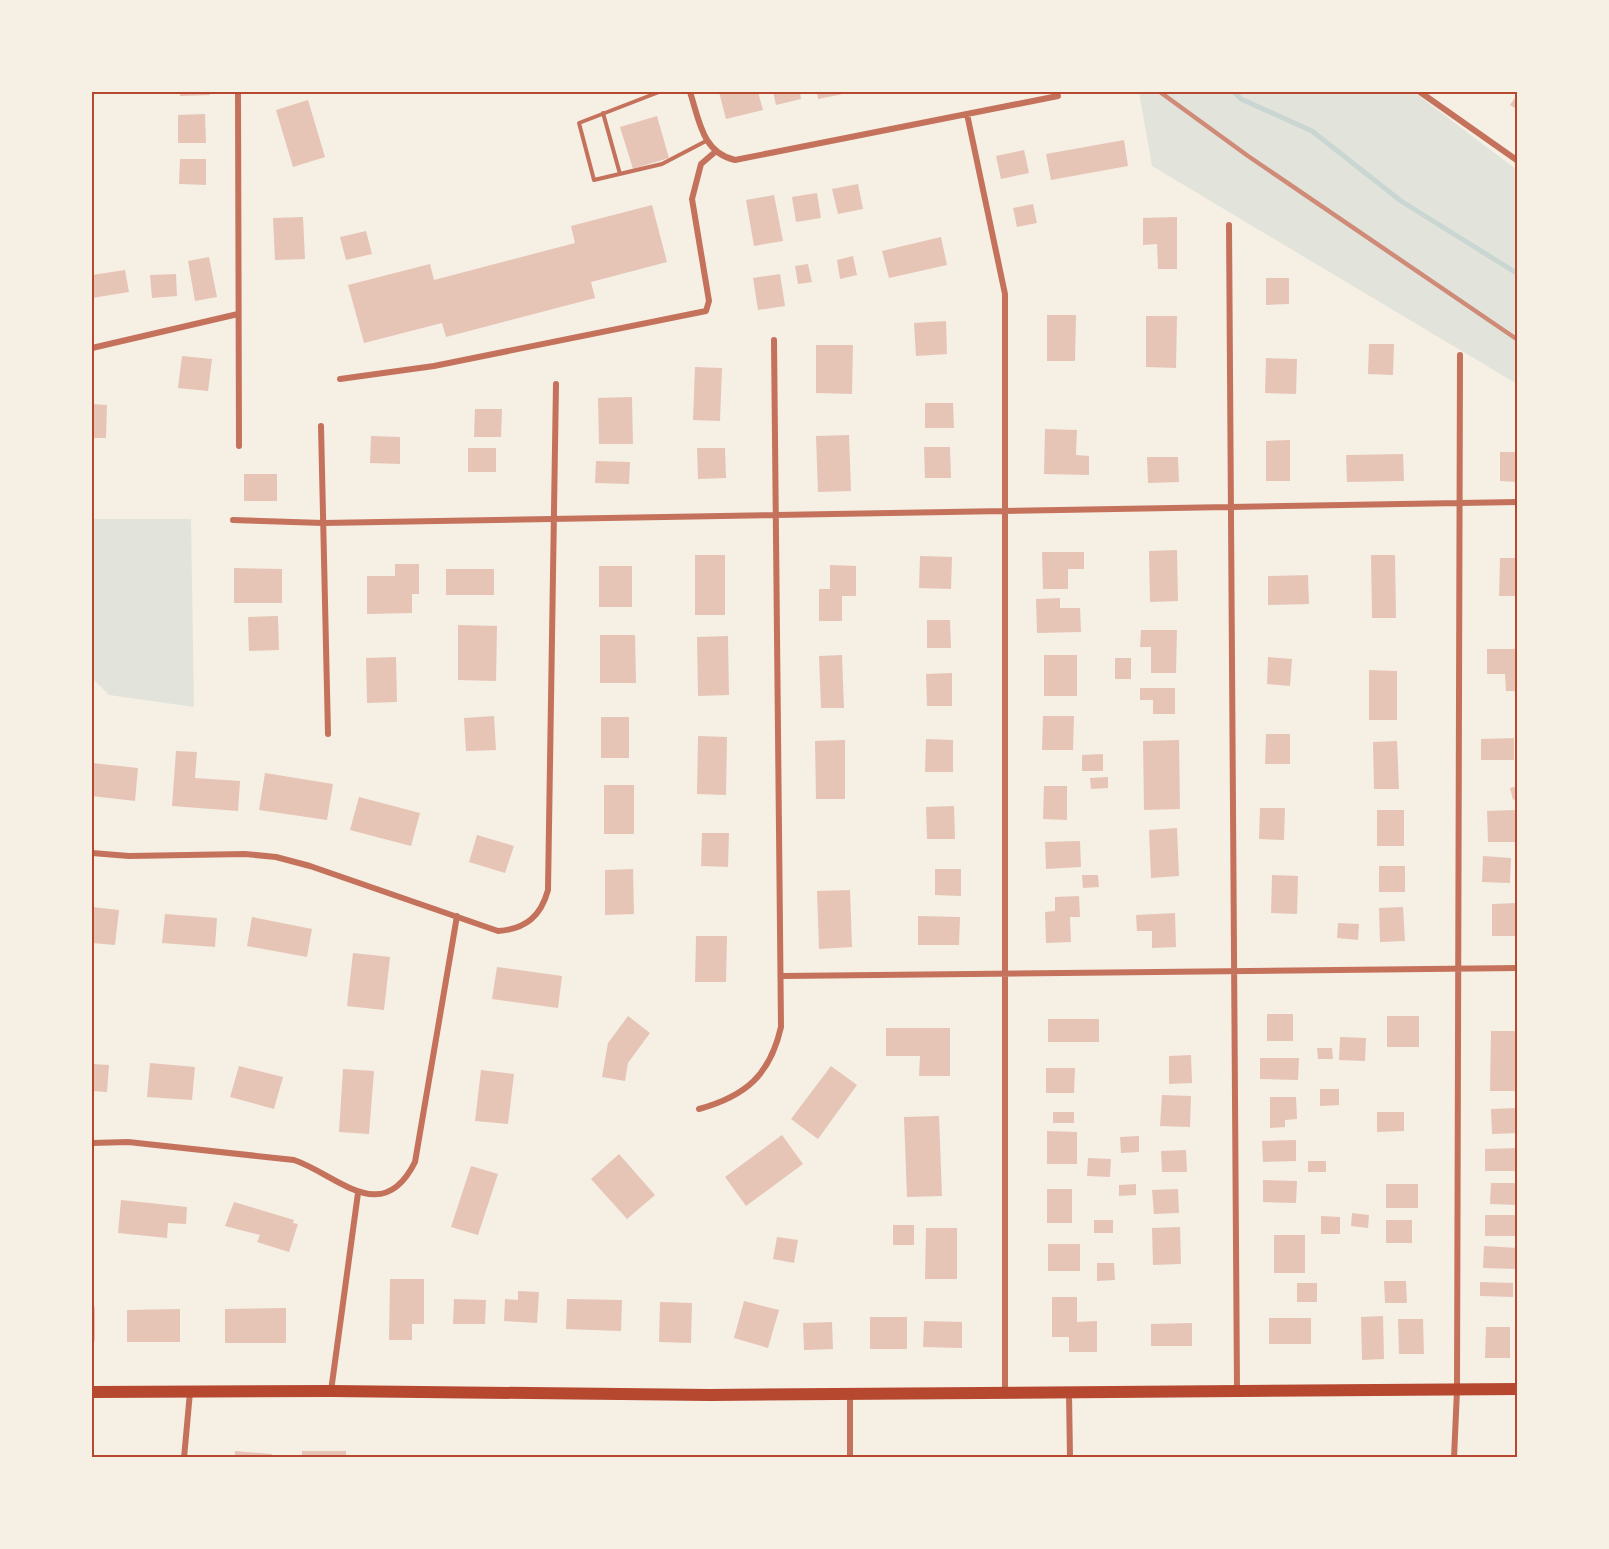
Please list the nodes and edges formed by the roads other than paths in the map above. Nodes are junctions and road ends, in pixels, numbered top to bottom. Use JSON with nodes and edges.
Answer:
{"nodes":[{"id":1,"x":238,"y":92,"type":"edge"},
{"id":2,"x":659,"y":92,"type":"edge"},
{"id":3,"x":690,"y":92,"type":"edge"},
{"id":4,"x":1420,"y":92,"type":"edge"},
{"id":5,"x":1058,"y":96,"type":"dead end"},
{"id":6,"x":603,"y":113,"type":"junction"},
{"id":7,"x":968,"y":114,"type":"junction"},
{"id":8,"x":706,"y":141,"type":"junction"},
{"id":9,"x":715,"y":152,"type":"junction"},
{"id":10,"x":1518,"y":161,"type":"edge"},
{"id":11,"x":620,"y":174,"type":"junction"},
{"id":12,"x":1229,"y":225,"type":"dead end"},
{"id":13,"x":238,"y":314,"type":"junction"},
{"id":14,"x":774,"y":340,"type":"dead end"},
{"id":15,"x":92,"y":348,"type":"edge"},
{"id":16,"x":1461,"y":355,"type":"dead end"},
{"id":17,"x":340,"y":379,"type":"dead end"},
{"id":18,"x":556,"y":384,"type":"dead end"},
{"id":19,"x":321,"y":426,"type":"dead end"},
{"id":20,"x":239,"y":446,"type":"dead end"},
{"id":21,"x":1518,"y":502,"type":"edge"},
{"id":22,"x":1458,"y":503,"type":"junction"},
{"id":23,"x":1230,"y":507,"type":"junction"},
{"id":24,"x":1005,"y":511,"type":"junction"},
{"id":25,"x":776,"y":515,"type":"junction"},
{"id":26,"x":552,"y":519,"type":"junction"},
{"id":27,"x":233,"y":520,"type":"dead end"},
{"id":28,"x":323,"y":523,"type":"junction"},
{"id":29,"x":328,"y":734,"type":"dead end"},
{"id":30,"x":92,"y":853,"type":"edge"},
{"id":31,"x":457,"y":916,"type":"junction"},
{"id":32,"x":1518,"y":968,"type":"edge"},
{"id":33,"x":1458,"y":969,"type":"junction"},
{"id":34,"x":1233,"y":971,"type":"junction"},
{"id":35,"x":1006,"y":974,"type":"junction"},
{"id":36,"x":782,"y":976,"type":"junction"},
{"id":37,"x":699,"y":1109,"type":"dead end"},
{"id":38,"x":92,"y":1143,"type":"edge"},
{"id":39,"x":358,"y":1193,"type":"junction"},
{"id":40,"x":1237,"y":1389,"type":"junction"},
{"id":41,"x":1518,"y":1389,"type":"edge"},
{"id":42,"x":1457,"y":1390,"type":"junction"},
{"id":43,"x":331,"y":1391,"type":"junction"},
{"id":44,"x":92,"y":1392,"type":"edge"},
{"id":45,"x":190,"y":1392,"type":"junction"},
{"id":46,"x":1005,"y":1393,"type":"junction"},
{"id":47,"x":1069,"y":1393,"type":"junction"},
{"id":48,"x":850,"y":1394,"type":"junction"},
{"id":49,"x":184,"y":1458,"type":"edge"},
{"id":50,"x":850,"y":1458,"type":"edge"},
{"id":51,"x":1070,"y":1458,"type":"edge"},
{"id":52,"x":1454,"y":1458,"type":"edge"}],
"edges":[{"from":1,"to":13,"type":"street"},
{"from":2,"to":6,"type":"lane"},
{"from":3,"to":8,"type":"street"},
{"from":4,"to":10,"type":"street"},
{"from":5,"to":7,"type":"street"},
{"from":6,"to":11,"type":"lane"},
{"from":6,"to":11,"type":"lane"},
{"from":7,"to":9,"type":"street"},
{"from":7,"to":24,"type":"street"},
{"from":8,"to":9,"type":"street"},
{"from":8,"to":11,"type":"lane"},
{"from":9,"to":17,"type":"street"},
{"from":12,"to":23,"type":"street"},
{"from":13,"to":15,"type":"street"},
{"from":13,"to":20,"type":"street"},
{"from":14,"to":25,"type":"street"},
{"from":16,"to":22,"type":"street"},
{"from":18,"to":26,"type":"street"},
{"from":19,"to":28,"type":"street"},
{"from":21,"to":22,"type":"street"},
{"from":22,"to":23,"type":"street"},
{"from":22,"to":33,"type":"street"},
{"from":23,"to":24,"type":"street"},
{"from":23,"to":34,"type":"street"},
{"from":24,"to":25,"type":"street"},
{"from":24,"to":35,"type":"street"},
{"from":25,"to":26,"type":"street"},
{"from":25,"to":36,"type":"street"},
{"from":26,"to":28,"type":"street"},
{"from":26,"to":31,"type":"street"},
{"from":27,"to":28,"type":"street"},
{"from":28,"to":29,"type":"street"},
{"from":30,"to":31,"type":"street"},
{"from":31,"to":39,"type":"street"},
{"from":32,"to":33,"type":"street"},
{"from":33,"to":34,"type":"street"},
{"from":33,"to":42,"type":"street"},
{"from":34,"to":35,"type":"street"},
{"from":34,"to":40,"type":"street"},
{"from":35,"to":36,"type":"street"},
{"from":35,"to":46,"type":"street"},
{"from":36,"to":37,"type":"street"},
{"from":38,"to":39,"type":"street"},
{"from":39,"to":43,"type":"street"},
{"from":40,"to":42,"type":"main road"},
{"from":40,"to":47,"type":"main road"},
{"from":41,"to":42,"type":"main road"},
{"from":42,"to":52,"type":"street"},
{"from":43,"to":45,"type":"main road"},
{"from":43,"to":48,"type":"main road"},
{"from":44,"to":45,"type":"main road"},
{"from":45,"to":49,"type":"street"},
{"from":46,"to":47,"type":"main road"},
{"from":46,"to":48,"type":"main road"},
{"from":47,"to":51,"type":"street"},
{"from":48,"to":50,"type":"street"}]}
